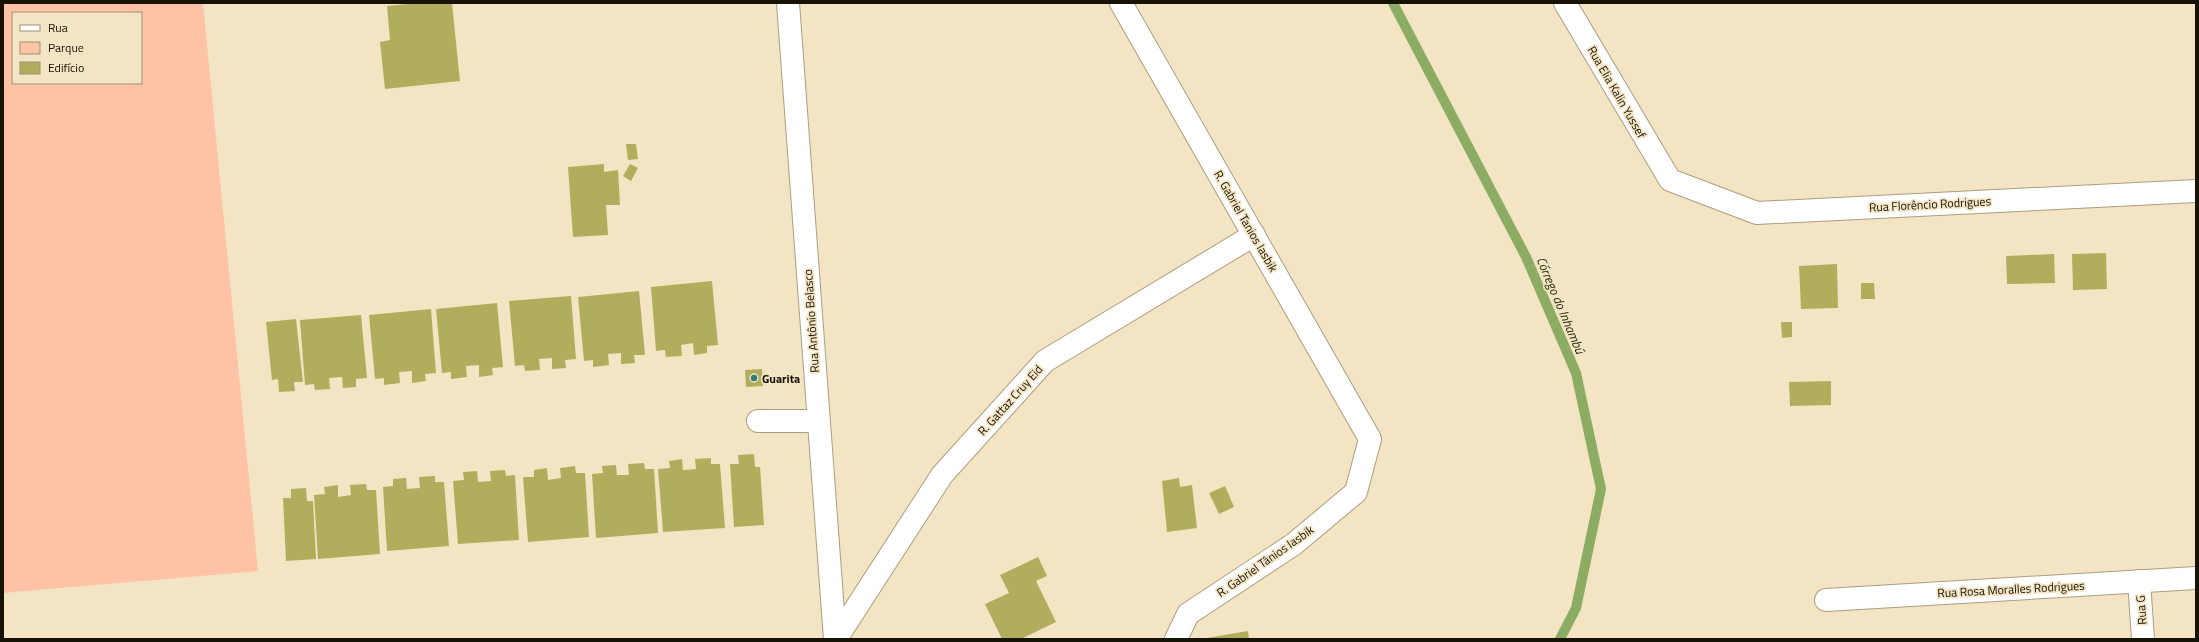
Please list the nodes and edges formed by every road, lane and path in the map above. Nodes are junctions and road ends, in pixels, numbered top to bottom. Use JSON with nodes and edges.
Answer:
{"nodes":[{"id":1,"x":788,"y":3,"type":"edge"},
{"id":2,"x":1121,"y":3,"type":"edge"},
{"id":3,"x":1565,"y":3,"type":"edge"},
{"id":4,"x":1670,"y":180,"type":"joint"},
{"id":5,"x":2196,"y":191,"type":"edge"},
{"id":6,"x":1254,"y":235,"type":"junction"},
{"id":7,"x":818,"y":420,"type":"junction"},
{"id":8,"x":758,"y":421,"type":"dead end"},
{"id":9,"x":1370,"y":439,"type":"joint"},
{"id":10,"x":2196,"y":578,"type":"edge"},
{"id":11,"x":2139,"y":581,"type":"junction"},
{"id":12,"x":1826,"y":600,"type":"dead end"},
{"id":13,"x":836,"y":639,"type":"edge"},
{"id":14,"x":1176,"y":639,"type":"edge"},
{"id":15,"x":2143,"y":639,"type":"edge"}],
"edges":[{"from":1,"to":7,"type":"street","name":"Rua Antônio Belasco"},
{"from":2,"to":6,"type":"street","name":"R. Gabriel Tanios Iasbik"},
{"from":3,"to":4,"type":"street","name":"Rua Elia Kalin Yussef"},
{"from":4,"to":5,"type":"street","name":"Rua Florêncio Rodrigues"},
{"from":6,"to":9,"type":"street","name":"R. Gabriel Tanios Iasbik"},
{"from":6,"to":13,"type":"street","name":"R. Gattaz Cruy Eid"},
{"from":7,"to":8,"type":"street"},
{"from":7,"to":13,"type":"street","name":"Rua Antônio Belasco"},
{"from":9,"to":14,"type":"street","name":"R. Gabriel Tânios Iasbik"},
{"from":10,"to":11,"type":"street","name":"Rua Rosa Moralles Rodrigues"},
{"from":11,"to":12,"type":"street","name":"Rua Rosa Moralles Rodrigues"},
{"from":11,"to":15,"type":"street","name":"Rua G"}]}
